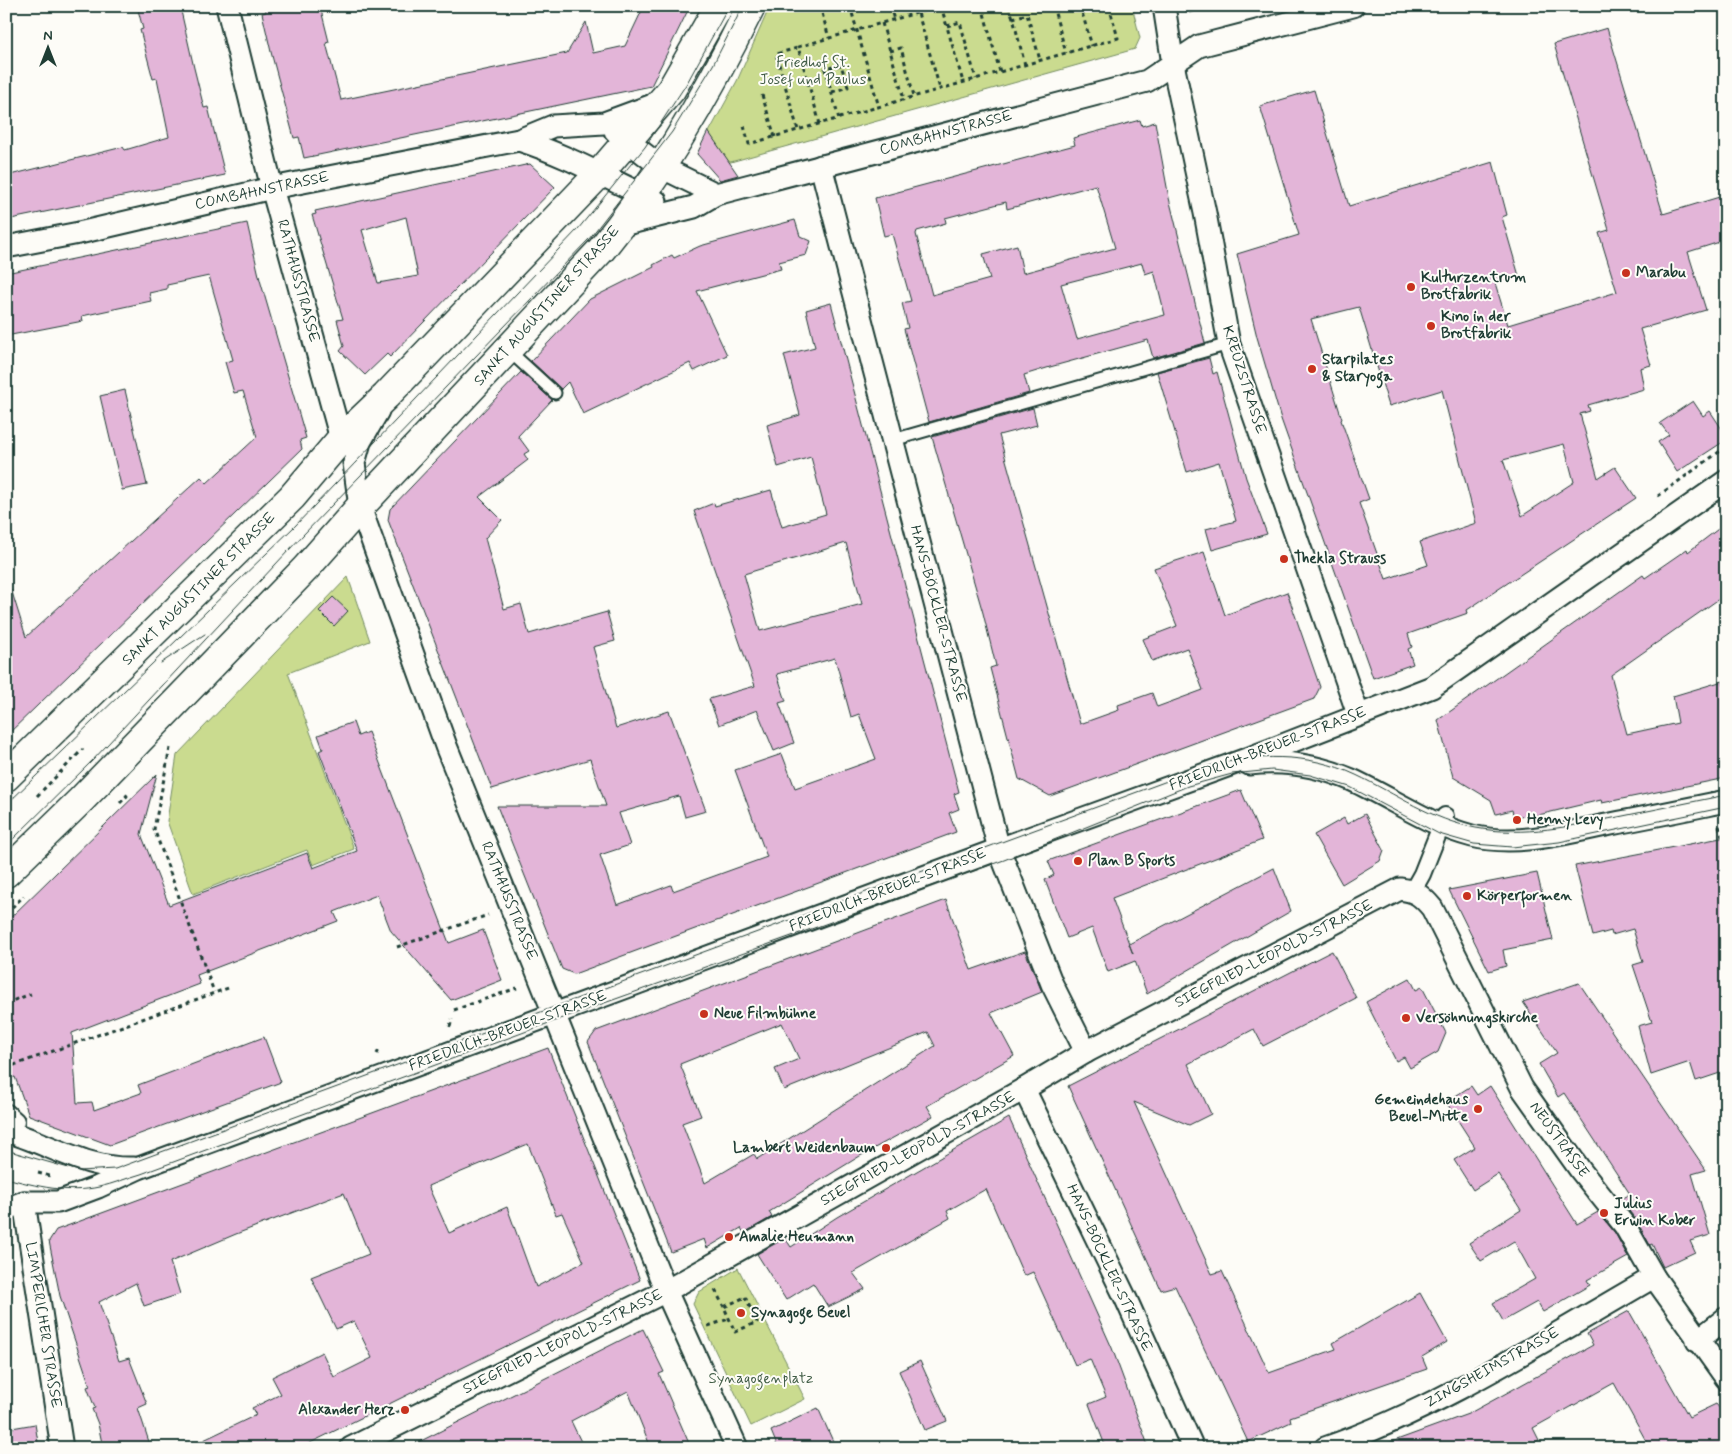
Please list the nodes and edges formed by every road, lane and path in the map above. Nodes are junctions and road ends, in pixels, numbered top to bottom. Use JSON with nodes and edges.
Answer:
{"nodes":[{"id":1,"x":226,"y":6,"type":"edge"},
{"id":2,"x":718,"y":6,"type":"edge"},
{"id":3,"x":751,"y":6,"type":"edge"},
{"id":4,"x":820,"y":6,"type":"edge"},
{"id":5,"x":850,"y":6,"type":"edge"},
{"id":6,"x":890,"y":6,"type":"edge"},
{"id":7,"x":916,"y":6,"type":"edge"},
{"id":8,"x":941,"y":6,"type":"edge"},
{"id":9,"x":982,"y":6,"type":"edge"},
{"id":10,"x":1009,"y":6,"type":"edge"},
{"id":11,"x":1053,"y":6,"type":"edge"},
{"id":12,"x":1080,"y":6,"type":"edge"},
{"id":13,"x":1110,"y":6,"type":"edge"},
{"id":14,"x":1164,"y":6,"type":"edge"},
{"id":15,"x":1353,"y":6,"type":"edge"},
{"id":16,"x":918,"y":13,"type":"junction"},
{"id":17,"x":1012,"y":18,"type":"junction"},
{"id":18,"x":894,"y":20,"type":"junction"},
{"id":19,"x":882,"y":23,"type":"junction"},
{"id":20,"x":947,"y":26,"type":"junction"},
{"id":21,"x":857,"y":30,"type":"junction"},
{"id":22,"x":829,"y":38,"type":"junction"},
{"id":23,"x":1092,"y":46,"type":"junction"},
{"id":24,"x":798,"y":48,"type":"junction"},
{"id":25,"x":890,"y":52,"type":"junction"},
{"id":26,"x":1066,"y":53,"type":"junction"},
{"id":27,"x":1040,"y":60,"type":"junction"},
{"id":28,"x":1173,"y":64,"type":"junction"},
{"id":29,"x":1025,"y":65,"type":"junction"},
{"id":30,"x":1000,"y":72,"type":"junction"},
{"id":31,"x":976,"y":79,"type":"junction"},
{"id":32,"x":964,"y":82,"type":"junction"},
{"id":33,"x":940,"y":89,"type":"junction"},
{"id":34,"x":832,"y":92,"type":"junction"},
{"id":35,"x":762,"y":95,"type":"dead end"},
{"id":36,"x":914,"y":96,"type":"junction"},
{"id":37,"x":904,"y":100,"type":"junction"},
{"id":38,"x":661,"y":101,"type":"junction"},
{"id":39,"x":879,"y":107,"type":"junction"},
{"id":40,"x":839,"y":118,"type":"junction"},
{"id":41,"x":604,"y":123,"type":"junction"},
{"id":42,"x":820,"y":124,"type":"junction"},
{"id":43,"x":744,"y":126,"type":"dead end"},
{"id":44,"x":798,"y":130,"type":"junction"},
{"id":45,"x":774,"y":137,"type":"junction"},
{"id":46,"x":519,"y":140,"type":"junction"},
{"id":47,"x":628,"y":141,"type":"junction"},
{"id":48,"x":821,"y":166,"type":"junction"},
{"id":49,"x":661,"y":167,"type":"junction"},
{"id":50,"x":598,"y":175,"type":"junction"},
{"id":51,"x":272,"y":188,"type":"junction"},
{"id":52,"x":642,"y":194,"type":"junction"},
{"id":53,"x":716,"y":194,"type":"junction"},
{"id":54,"x":677,"y":211,"type":"junction"},
{"id":55,"x":622,"y":225,"type":"junction"},
{"id":56,"x":6,"y":247,"type":"edge"},
{"id":57,"x":1230,"y":344,"type":"junction"},
{"id":58,"x":508,"y":350,"type":"junction"},
{"id":59,"x":555,"y":393,"type":"dead end"},
{"id":60,"x":386,"y":396,"type":"junction"},
{"id":61,"x":341,"y":439,"type":"junction"},
{"id":62,"x":893,"y":440,"type":"junction"},
{"id":63,"x":1726,"y":481,"type":"edge"},
{"id":64,"x":360,"y":507,"type":"junction"},
{"id":65,"x":1358,"y":714,"type":"junction"},
{"id":66,"x":171,"y":744,"type":"dead end"},
{"id":67,"x":83,"y":749,"type":"dead end"},
{"id":68,"x":1224,"y":767,"type":"junction"},
{"id":69,"x":6,"y":777,"type":"edge"},
{"id":70,"x":37,"y":796,"type":"dead end"},
{"id":71,"x":1726,"y":801,"type":"edge"},
{"id":72,"x":1444,"y":821,"type":"junction"},
{"id":73,"x":999,"y":848,"type":"junction"},
{"id":74,"x":6,"y":873,"type":"edge"},
{"id":75,"x":1413,"y":890,"type":"junction"},
{"id":76,"x":511,"y":906,"type":"junction"},
{"id":77,"x":397,"y":948,"type":"dead end"},
{"id":78,"x":540,"y":980,"type":"junction"},
{"id":79,"x":231,"y":987,"type":"dead end"},
{"id":80,"x":214,"y":992,"type":"junction"},
{"id":81,"x":31,"y":994,"type":"dead end"},
{"id":82,"x":6,"y":1003,"type":"edge"},
{"id":83,"x":454,"y":1010,"type":"dead end"},
{"id":84,"x":554,"y":1014,"type":"junction"},
{"id":85,"x":1086,"y":1052,"type":"junction"},
{"id":86,"x":6,"y":1068,"type":"edge"},
{"id":87,"x":1024,"y":1089,"type":"junction"},
{"id":88,"x":10,"y":1121,"type":"edge"},
{"id":89,"x":140,"y":1168,"type":"junction"},
{"id":90,"x":12,"y":1202,"type":"edge"},
{"id":91,"x":1654,"y":1277,"type":"junction"},
{"id":92,"x":666,"y":1291,"type":"junction"},
{"id":93,"x":729,"y":1318,"type":"joint"},
{"id":94,"x":1726,"y":1318,"type":"edge"},
{"id":95,"x":1697,"y":1341,"type":"junction"},
{"id":96,"x":1726,"y":1378,"type":"edge"},
{"id":97,"x":62,"y":1448,"type":"edge"},
{"id":98,"x":351,"y":1448,"type":"edge"},
{"id":99,"x":737,"y":1448,"type":"edge"},
{"id":100,"x":1192,"y":1448,"type":"edge"},
{"id":101,"x":1325,"y":1448,"type":"edge"}],
"edges":[{"from":1,"to":51,"type":"street","name":"RATHAUSSTRASSE"},
{"from":2,"to":38,"type":"main road","name":"SANKT AUGUSTINER STRASSE"},
{"from":3,"to":49,"type":"main road","name":"SANKT AUGUSTINER STRASSE"},
{"from":4,"to":22,"type":"path"},
{"from":5,"to":21,"type":"path"},
{"from":6,"to":18,"type":"path"},
{"from":7,"to":16,"type":"path"},
{"from":8,"to":16,"type":"path"},
{"from":8,"to":20,"type":"path"},
{"from":9,"to":30,"type":"path"},
{"from":10,"to":17,"type":"path"},
{"from":11,"to":26,"type":"path"},
{"from":12,"to":23,"type":"path"},
{"from":13,"to":23,"type":"path"},
{"from":14,"to":28,"type":"street","name":"KREUZSTRASSE"},
{"from":15,"to":28,"type":"street","name":"COMBAHNSTRASSE"},
{"from":16,"to":18,"type":"path"},
{"from":16,"to":33,"type":"path"},
{"from":17,"to":27,"type":"path"},
{"from":17,"to":29,"type":"path"},
{"from":18,"to":19,"type":"path"},
{"from":19,"to":21,"type":"path"},
{"from":19,"to":25,"type":"path"},
{"from":20,"to":31,"type":"path"},
{"from":20,"to":32,"type":"path"},
{"from":21,"to":22,"type":"path"},
{"from":21,"to":39,"type":"path"},
{"from":22,"to":24,"type":"path"},
{"from":23,"to":26,"type":"path"},
{"from":24,"to":42,"type":"path"},
{"from":24,"to":44,"type":"path"},
{"from":25,"to":36,"type":"path"},
{"from":25,"to":37,"type":"path"},
{"from":26,"to":27,"type":"path"},
{"from":27,"to":29,"type":"path"},
{"from":28,"to":48,"type":"street","name":"COMBAHNSTRASSE"},
{"from":28,"to":57,"type":"street","name":"KREUZSTRASSE"},
{"from":29,"to":30,"type":"path"},
{"from":30,"to":31,"type":"path"},
{"from":31,"to":32,"type":"path"},
{"from":32,"to":33,"type":"path"},
{"from":33,"to":36,"type":"path"},
{"from":34,"to":34,"type":"path"},
{"from":34,"to":40,"type":"path"},
{"from":35,"to":45,"type":"path"},
{"from":36,"to":37,"type":"path"},
{"from":37,"to":39,"type":"path"},
{"from":38,"to":41,"type":"street","name":"COMBAHNSTRASSE"},
{"from":38,"to":47,"type":"main road","name":"SANKT AUGUSTINER STRASSE"},
{"from":39,"to":40,"type":"path"},
{"from":40,"to":42,"type":"path"},
{"from":41,"to":46,"type":"street","name":"COMBAHNSTRASSE"},
{"from":41,"to":47,"type":"street"},
{"from":42,"to":44,"type":"path"},
{"from":43,"to":45,"type":"path"},
{"from":44,"to":45,"type":"path"},
{"from":46,"to":50,"type":"street","name":"COMBAHNSTRASSE"},
{"from":46,"to":51,"type":"street","name":"COMBAHNSTRASSE"},
{"from":47,"to":49,"type":"street"},
{"from":47,"to":50,"type":"main road","name":"SANKT AUGUSTINER STRASSE"},
{"from":48,"to":53,"type":"street","name":"COMBAHNSTRASSE"},
{"from":48,"to":62,"type":"street","name":"HANS-BÖCKLER-STRASSE"},
{"from":49,"to":52,"type":"main road","name":"SANKT AUGUSTINER STRASSE"},
{"from":49,"to":53,"type":"street"},
{"from":50,"to":52,"type":"street","name":"COMBAHNSTRASSE"},
{"from":50,"to":60,"type":"main road","name":"SANKT AUGUSTINER STRASSE"},
{"from":51,"to":56,"type":"street","name":"COMBAHNSTRASSE"},
{"from":51,"to":61,"type":"street","name":"RATHAUSSTRASSE"},
{"from":52,"to":54,"type":"street","name":"COMBAHNSTRASSE"},
{"from":52,"to":55,"type":"main road","name":"SANKT AUGUSTINER STRASSE"},
{"from":53,"to":54,"type":"street","name":"COMBAHNSTRASSE"},
{"from":54,"to":55,"type":"street","name":"COMBAHNSTRASSE"},
{"from":55,"to":58,"type":"main road","name":"SANKT AUGUSTINER STRASSE"},
{"from":57,"to":62,"type":"lane"},
{"from":57,"to":65,"type":"street","name":"KREUZSTRASSE"},
{"from":58,"to":59,"type":"lane"},
{"from":58,"to":64,"type":"main road","name":"SANKT AUGUSTINER STRASSE"},
{"from":60,"to":61,"type":"main road","name":"SANKT AUGUSTINER STRASSE"},
{"from":60,"to":64,"type":"street","name":"SANKT AUGUSTINER STRASSE"},
{"from":61,"to":69,"type":"main road","name":"SANKT AUGUSTINER STRASSE"},
{"from":62,"to":73,"type":"street","name":"HANS-BÖCKLER-STRASSE"},
{"from":63,"to":65,"type":"street","name":"FRIEDRICH-BREUER-STRASSE"},
{"from":64,"to":74,"type":"main road","name":"SANKT AUGUSTINER STRASSE"},
{"from":64,"to":76,"type":"street","name":"RATHAUSSTRASSE"},
{"from":65,"to":68,"type":"street","name":"FRIEDRICH-BREUER-STRASSE"},
{"from":66,"to":80,"type":"path"},
{"from":67,"to":70,"type":"path"},
{"from":68,"to":72,"type":"street"},
{"from":68,"to":73,"type":"street","name":"FRIEDRICH-BREUER-STRASSE"},
{"from":71,"to":72,"type":"street"},
{"from":72,"to":75,"type":"street"},
{"from":73,"to":84,"type":"street","name":"FRIEDRICH-BREUER-STRASSE"},
{"from":73,"to":85,"type":"street","name":"HANS-BÖCKLER-STRASSE"},
{"from":75,"to":85,"type":"street","name":"SIEGFRIED-LEOPOLD-STRASSE"},
{"from":75,"to":91,"type":"street","name":"NEUSTRASSE"},
{"from":76,"to":77,"type":"path"},
{"from":76,"to":78,"type":"street","name":"RATHAUSSTRASSE"},
{"from":78,"to":83,"type":"path"},
{"from":78,"to":84,"type":"street","name":"RATHAUSSTRASSE"},
{"from":79,"to":80,"type":"path"},
{"from":80,"to":86,"type":"path"},
{"from":81,"to":82,"type":"path"},
{"from":84,"to":89,"type":"street","name":"FRIEDRICH-BREUER-STRASSE"},
{"from":84,"to":92,"type":"street","name":"RATHAUSSTRASSE"},
{"from":85,"to":87,"type":"street","name":"SIEGFRIED-LEOPOLD-STRASSE"},
{"from":87,"to":92,"type":"street","name":"SIEGFRIED-LEOPOLD-STRASSE"},
{"from":87,"to":100,"type":"street","name":"HANS-BÖCKLER-STRASSE"},
{"from":88,"to":89,"type":"street"},
{"from":89,"to":90,"type":"street","name":"FRIEDRICH-BREUER-STRASSE"},
{"from":90,"to":97,"type":"street","name":"LIMPERICHER STRASSE"},
{"from":91,"to":95,"type":"street","name":"NEUSTRASSE"},
{"from":91,"to":101,"type":"street","name":"ZINGSHEIMSTRASSE"},
{"from":92,"to":98,"type":"street","name":"SIEGFRIED-LEOPOLD-STRASSE"},
{"from":92,"to":99,"type":"street","name":"RATHAUSSTRASSE"},
{"from":93,"to":93,"type":"path"},
{"from":94,"to":95,"type":"street"},
{"from":95,"to":96,"type":"street","name":"NEUSTRASSE"}]}
